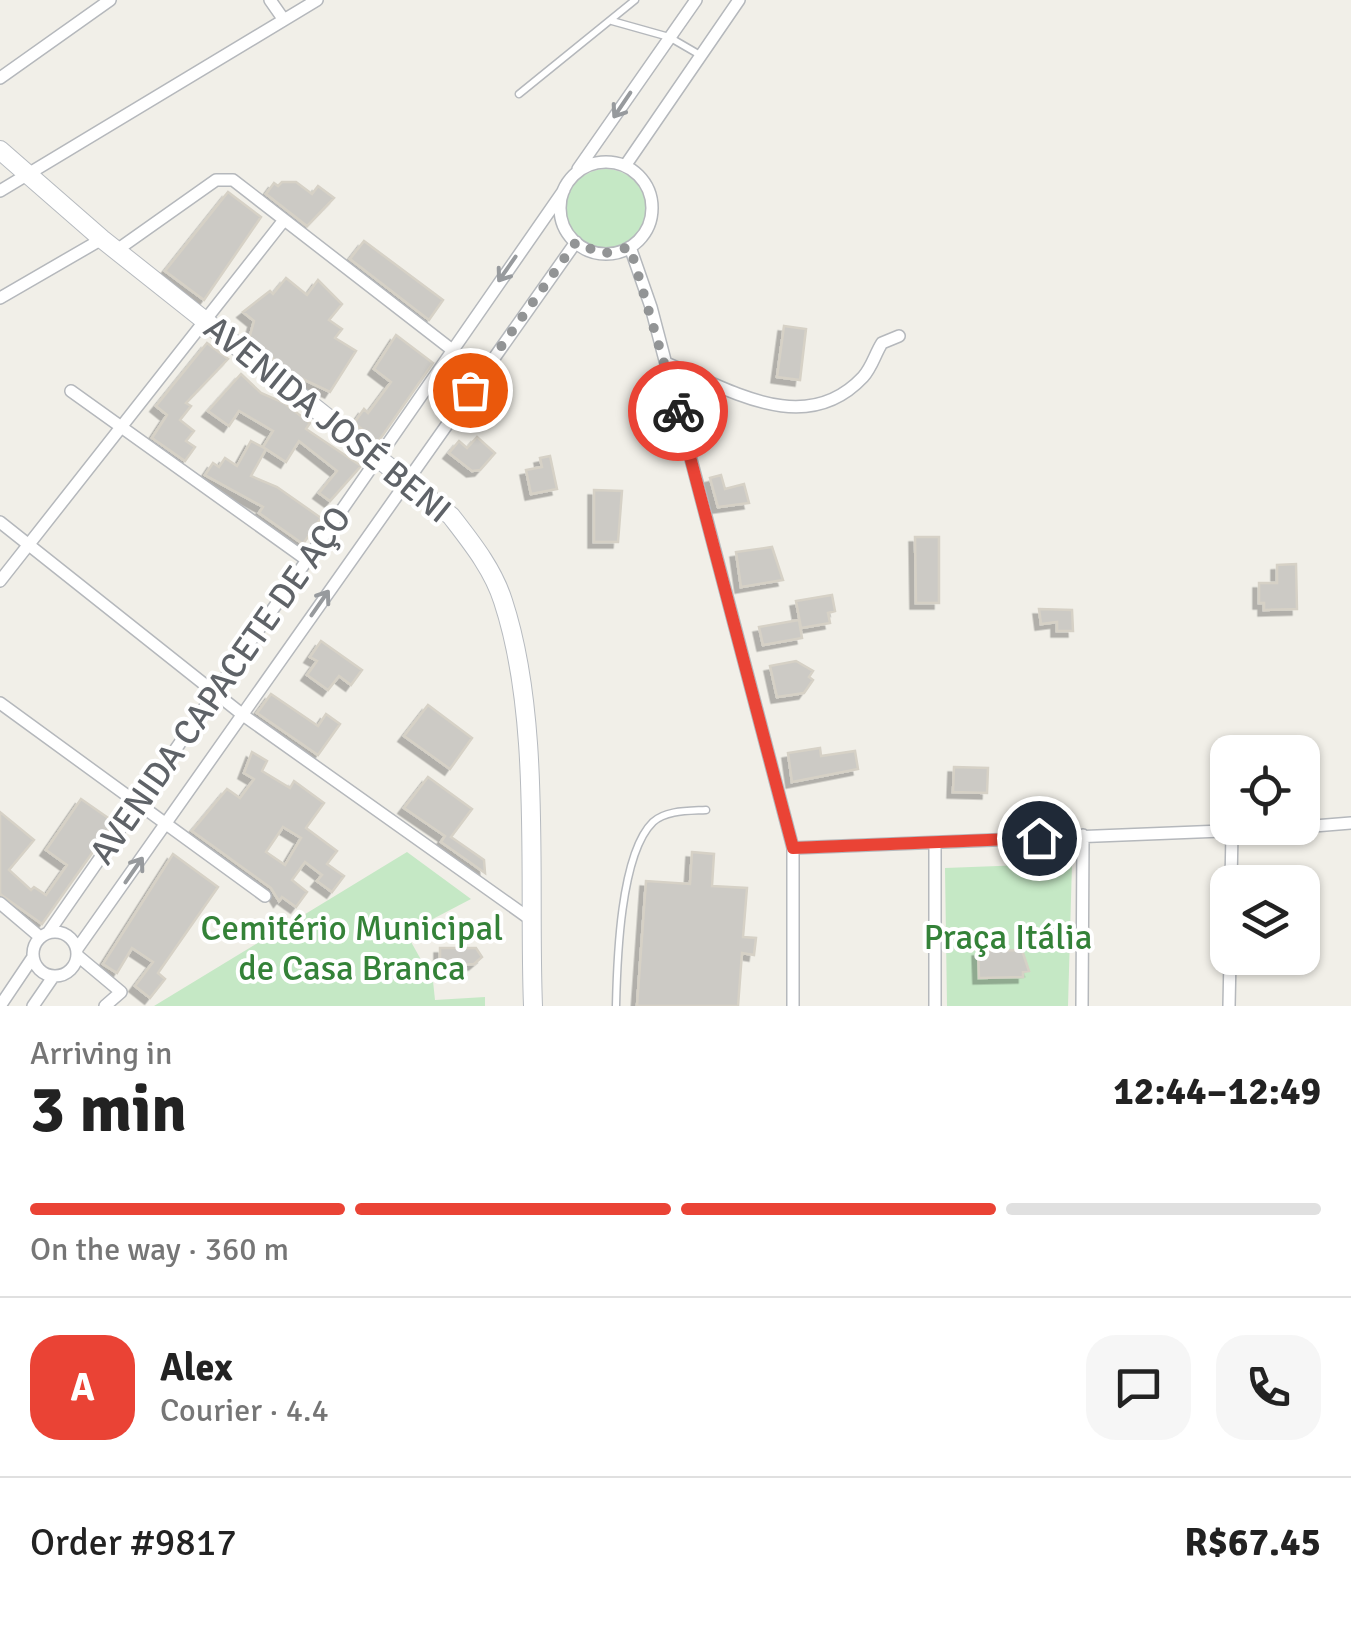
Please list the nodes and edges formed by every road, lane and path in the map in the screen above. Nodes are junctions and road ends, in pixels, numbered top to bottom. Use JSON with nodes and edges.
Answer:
{"nodes":[{"id":1,"x":110,"y":0,"type":"edge"},
{"id":2,"x":270,"y":0,"type":"edge"},
{"id":3,"x":317,"y":0,"type":"edge"},
{"id":4,"x":635,"y":0,"type":"edge"},
{"id":5,"x":696,"y":0,"type":"edge"},
{"id":6,"x":739,"y":0,"type":"edge"},
{"id":7,"x":284,"y":20,"type":"junction"},
{"id":8,"x":612,"y":21,"type":"junction"},
{"id":9,"x":669,"y":36,"type":"junction"},
{"id":10,"x":700,"y":55,"type":"junction"},
{"id":11,"x":0,"y":78,"type":"edge"},
{"id":12,"x":519,"y":94,"type":"dead end"},
{"id":13,"x":0,"y":150,"type":"edge"},
{"id":14,"x":625,"y":166,"type":"junction"},
{"id":15,"x":575,"y":174,"type":"junction"},
{"id":16,"x":30,"y":176,"type":"junction"},
{"id":17,"x":564,"y":190,"type":"junction"},
{"id":18,"x":0,"y":191,"type":"edge"},
{"id":19,"x":284,"y":220,"type":"junction"},
{"id":20,"x":576,"y":242,"type":"junction"},
{"id":21,"x":110,"y":245,"type":"junction"},
{"id":22,"x":630,"y":247,"type":"junction"},
{"id":23,"x":0,"y":298,"type":"edge"},
{"id":24,"x":204,"y":318,"type":"junction"},
{"id":25,"x":899,"y":336,"type":"dead end"},
{"id":26,"x":452,"y":349,"type":"junction"},
{"id":27,"x":666,"y":364,"type":"junction"},
{"id":28,"x":71,"y":391,"type":"dead end"},
{"id":29,"x":120,"y":428,"type":"junction"},
{"id":30,"x":379,"y":459,"type":"junction"},
{"id":31,"x":406,"y":480,"type":"junction"},
{"id":32,"x":0,"y":522,"type":"edge"},
{"id":33,"x":29,"y":544,"type":"junction"},
{"id":34,"x":306,"y":560,"type":"junction"},
{"id":35,"x":0,"y":581,"type":"edge"},
{"id":36,"x":214,"y":691,"type":"junction"},
{"id":37,"x":0,"y":703,"type":"edge"},
{"id":38,"x":243,"y":714,"type":"junction"},
{"id":39,"x":137,"y":802,"type":"junction"},
{"id":40,"x":706,"y":810,"type":"dead end"},
{"id":41,"x":167,"y":822,"type":"junction"},
{"id":42,"x":1351,"y":823,"type":"edge"},
{"id":43,"x":1320,"y":825,"type":"edge"},
{"id":44,"x":1210,"y":833,"type":"edge"},
{"id":45,"x":1083,"y":835,"type":"junction"},
{"id":46,"x":936,"y":843,"type":"junction"},
{"id":47,"x":793,"y":848,"type":"junction"},
{"id":48,"x":265,"y":896,"type":"dead end"},
{"id":49,"x":0,"y":903,"type":"edge"},
{"id":50,"x":530,"y":919,"type":"junction"},
{"id":51,"x":44,"y":935,"type":"junction"},
{"id":52,"x":78,"y":953,"type":"junction"},
{"id":53,"x":33,"y":956,"type":"junction"},
{"id":54,"x":1229,"y":975,"type":"edge"},
{"id":55,"x":52,"y":977,"type":"junction"},
{"id":56,"x":0,"y":1006,"type":"edge"},
{"id":57,"x":33,"y":1006,"type":"edge"},
{"id":58,"x":106,"y":1006,"type":"edge"},
{"id":59,"x":533,"y":1006,"type":"edge"},
{"id":60,"x":616,"y":1006,"type":"edge"},
{"id":61,"x":792,"y":1006,"type":"edge"},
{"id":62,"x":935,"y":1006,"type":"edge"},
{"id":63,"x":1082,"y":1006,"type":"edge"},
{"id":64,"x":1228,"y":1006,"type":"edge"}],
"edges":[{"from":1,"to":11,"type":"street"},
{"from":2,"to":7,"type":"street"},
{"from":3,"to":7,"type":"street"},
{"from":4,"to":8,"type":"lane"},
{"from":5,"to":9,"type":"street"},
{"from":6,"to":10,"type":"street"},
{"from":7,"to":16,"type":"street"},
{"from":8,"to":9,"type":"lane"},
{"from":8,"to":12,"type":"lane"},
{"from":9,"to":10,"type":"lane"},
{"from":9,"to":15,"type":"street","one_way":true},
{"from":10,"to":14,"type":"street"},
{"from":13,"to":16,"type":"main road","name":"AVENIDA JOSÉ BENI"},
{"from":14,"to":15,"type":"street"},
{"from":14,"to":22,"type":"street"},
{"from":15,"to":17,"type":"street"},
{"from":16,"to":18,"type":"street"},
{"from":16,"to":21,"type":"main road","name":"AVENIDA JOSÉ BENI"},
{"from":17,"to":20,"type":"street"},
{"from":17,"to":26,"type":"street","name":"AVENIDA CAPACETE DE AÇO","one_way":true},
{"from":19,"to":21,"type":"street"},
{"from":19,"to":24,"type":"street"},
{"from":19,"to":26,"type":"street"},
{"from":20,"to":22,"type":"street"},
{"from":20,"to":31,"type":"street","name":"AVENIDA CAPACETE DE AÇO"},
{"from":21,"to":23,"type":"street"},
{"from":21,"to":24,"type":"main road","name":"AVENIDA JOSÉ BENI"},
{"from":22,"to":27,"type":"street"},
{"from":24,"to":29,"type":"street"},
{"from":24,"to":30,"type":"main road","name":"AVENIDA JOSÉ BENI"},
{"from":25,"to":27,"type":"street"},
{"from":26,"to":30,"type":"street","name":"AVENIDA CAPACETE DE AÇO"},
{"from":27,"to":47,"type":"street"},
{"from":28,"to":29,"type":"street"},
{"from":29,"to":33,"type":"street"},
{"from":29,"to":34,"type":"street"},
{"from":30,"to":31,"type":"main road","name":"AVENIDA JOSÉ BENI"},
{"from":30,"to":34,"type":"street","name":"AVENIDA CAPACETE DE AÇO"},
{"from":38,"to":31,"type":"street","name":"AVENIDA CAPACETE DE AÇO","one_way":true},
{"from":31,"to":50,"type":"main road","name":"AVENIDA JOSÉ BENI"},
{"from":32,"to":33,"type":"street"},
{"from":33,"to":35,"type":"street"},
{"from":33,"to":36,"type":"street"},
{"from":34,"to":36,"type":"street","name":"AVENIDA CAPACETE DE AÇO"},
{"from":36,"to":38,"type":"street"},
{"from":36,"to":39,"type":"street","name":"AVENIDA CAPACETE DE AÇO"},
{"from":37,"to":39,"type":"street"},
{"from":38,"to":41,"type":"street","name":"AVENIDA CAPACETE DE AÇO"},
{"from":38,"to":50,"type":"street"},
{"from":39,"to":41,"type":"street"},
{"from":39,"to":51,"type":"street","name":"AVENIDA CAPACETE DE AÇO"},
{"from":40,"to":60,"type":"lane"},
{"from":41,"to":48,"type":"street"},
{"from":52,"to":41,"type":"street","name":"AVENIDA CAPACETE DE AÇO","one_way":true},
{"from":42,"to":43,"type":"street"},
{"from":44,"to":45,"type":"street"},
{"from":45,"to":46,"type":"street"},
{"from":45,"to":63,"type":"street"},
{"from":46,"to":47,"type":"street"},
{"from":46,"to":62,"type":"street"},
{"from":47,"to":61,"type":"street"},
{"from":49,"to":51,"type":"street"},
{"from":50,"to":59,"type":"main road","name":"AVENIDA JOSÉ BENI"},
{"from":51,"to":52,"type":"street"},
{"from":51,"to":53,"type":"street"},
{"from":52,"to":55,"type":"street"},
{"from":52,"to":58,"type":"street"},
{"from":53,"to":55,"type":"street"},
{"from":53,"to":56,"type":"street"},
{"from":54,"to":64,"type":"street"},
{"from":55,"to":57,"type":"street"}]}
